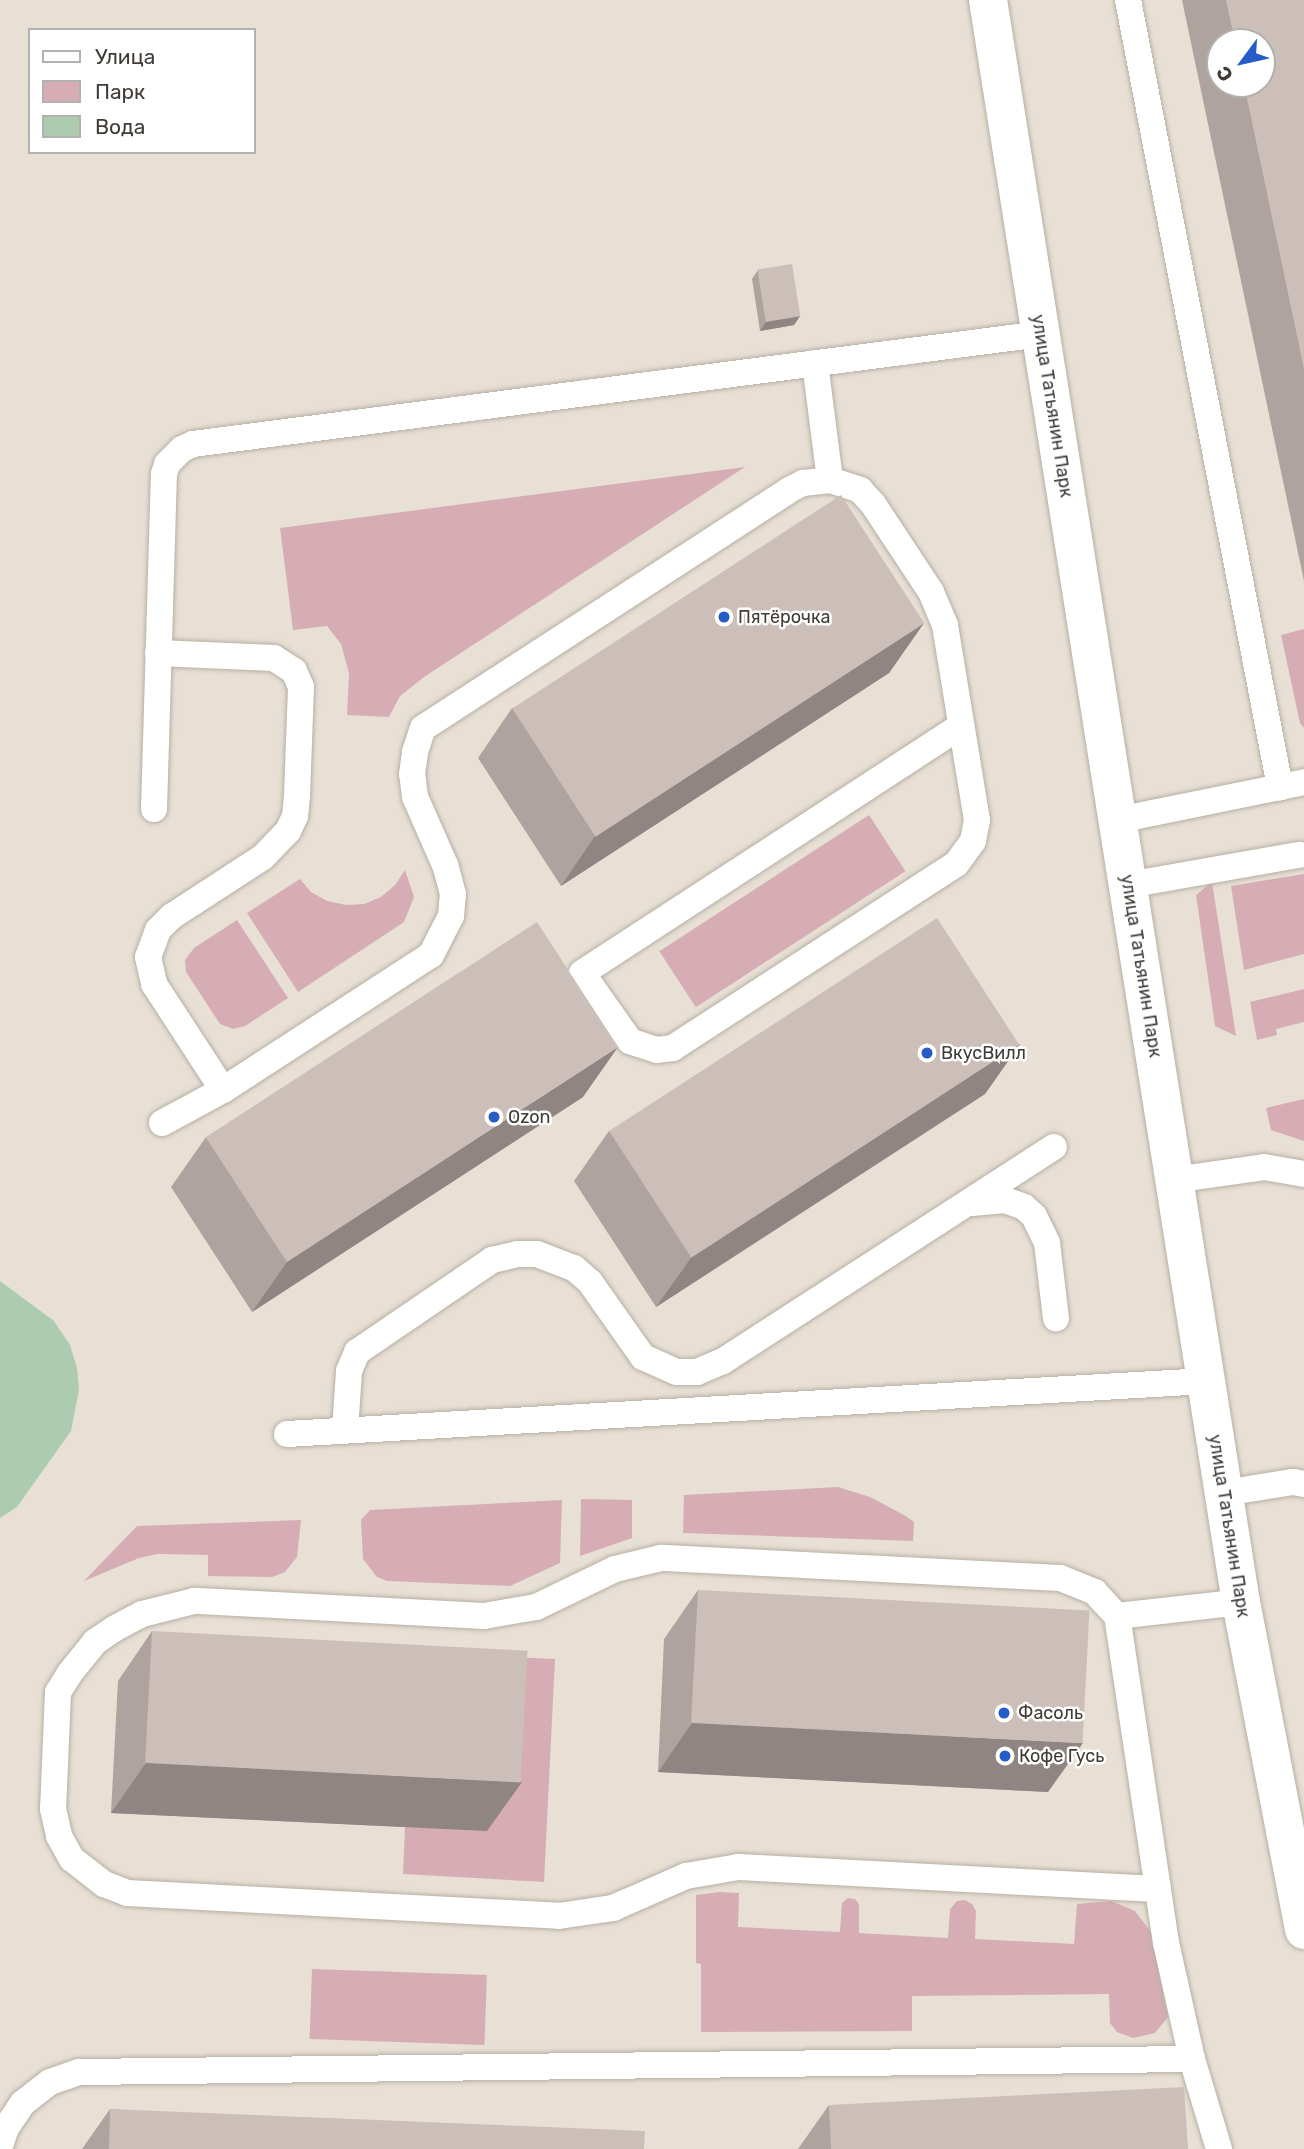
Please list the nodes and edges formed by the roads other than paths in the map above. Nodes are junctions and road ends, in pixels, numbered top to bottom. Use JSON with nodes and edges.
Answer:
{"nodes":[{"id":1,"x":988,"y":0,"type":"edge"},
{"id":2,"x":1128,"y":0,"type":"edge"},
{"id":3,"x":1041,"y":334,"type":"junction"},
{"id":4,"x":815,"y":363,"type":"junction"},
{"id":5,"x":830,"y":480,"type":"junction"},
{"id":6,"x":158,"y":653,"type":"junction"},
{"id":7,"x":961,"y":726,"type":"junction"},
{"id":8,"x":1292,"y":785,"type":"edge"},
{"id":9,"x":154,"y":808,"type":"dead end"},
{"id":10,"x":1118,"y":820,"type":"junction"},
{"id":11,"x":1299,"y":855,"type":"dead end"},
{"id":12,"x":1128,"y":885,"type":"junction"},
{"id":13,"x":223,"y":1090,"type":"junction"},
{"id":14,"x":162,"y":1122,"type":"dead end"},
{"id":15,"x":1054,"y":1147,"type":"dead end"},
{"id":16,"x":1304,"y":1174,"type":"edge"},
{"id":17,"x":1174,"y":1180,"type":"junction"},
{"id":18,"x":964,"y":1205,"type":"junction"},
{"id":19,"x":1056,"y":1318,"type":"dead end"},
{"id":20,"x":1206,"y":1381,"type":"junction"},
{"id":21,"x":345,"y":1430,"type":"junction"},
{"id":22,"x":287,"y":1434,"type":"dead end"},
{"id":23,"x":1304,"y":1484,"type":"edge"},
{"id":24,"x":1224,"y":1493,"type":"junction"},
{"id":25,"x":1241,"y":1602,"type":"junction"},
{"id":26,"x":1117,"y":1616,"type":"junction"},
{"id":27,"x":1157,"y":1889,"type":"junction"},
{"id":28,"x":1304,"y":1930,"type":"edge"},
{"id":29,"x":1192,"y":2059,"type":"junction"},
{"id":30,"x":0,"y":2146,"type":"edge"},
{"id":31,"x":1219,"y":2149,"type":"edge"}],
"edges":[{"from":1,"to":3,"type":"street","name":"улица Татьянин Парк"},
{"from":2,"to":8,"type":"lane"},
{"from":3,"to":4,"type":"lane"},
{"from":3,"to":10,"type":"street","name":"улица Татьянин Парк"},
{"from":4,"to":5,"type":"lane"},
{"from":4,"to":6,"type":"lane"},
{"from":5,"to":7,"type":"lane"},
{"from":5,"to":13,"type":"lane"},
{"from":6,"to":9,"type":"lane"},
{"from":6,"to":13,"type":"lane"},
{"from":7,"to":7,"type":"lane"},
{"from":8,"to":10,"type":"lane"},
{"from":10,"to":12,"type":"street","name":"улица Татьянин Парк"},
{"from":11,"to":12,"type":"lane"},
{"from":12,"to":17,"type":"street","name":"улица Татьянин Парк"},
{"from":13,"to":14,"type":"lane"},
{"from":15,"to":18,"type":"lane"},
{"from":16,"to":17,"type":"lane"},
{"from":17,"to":20,"type":"street","name":"улица Татьянин Парк"},
{"from":18,"to":19,"type":"lane"},
{"from":18,"to":21,"type":"lane"},
{"from":20,"to":21,"type":"lane"},
{"from":20,"to":24,"type":"street","name":"улица Татьянин Парк"},
{"from":21,"to":22,"type":"lane"},
{"from":23,"to":24,"type":"lane"},
{"from":24,"to":25,"type":"street","name":"улица Татьянин Парк"},
{"from":25,"to":26,"type":"lane"},
{"from":25,"to":28,"type":"street","name":"улица Татьянин Парк"},
{"from":26,"to":27,"type":"lane"},
{"from":26,"to":27,"type":"lane"},
{"from":27,"to":29,"type":"lane"},
{"from":29,"to":30,"type":"lane"},
{"from":29,"to":31,"type":"lane"}]}
